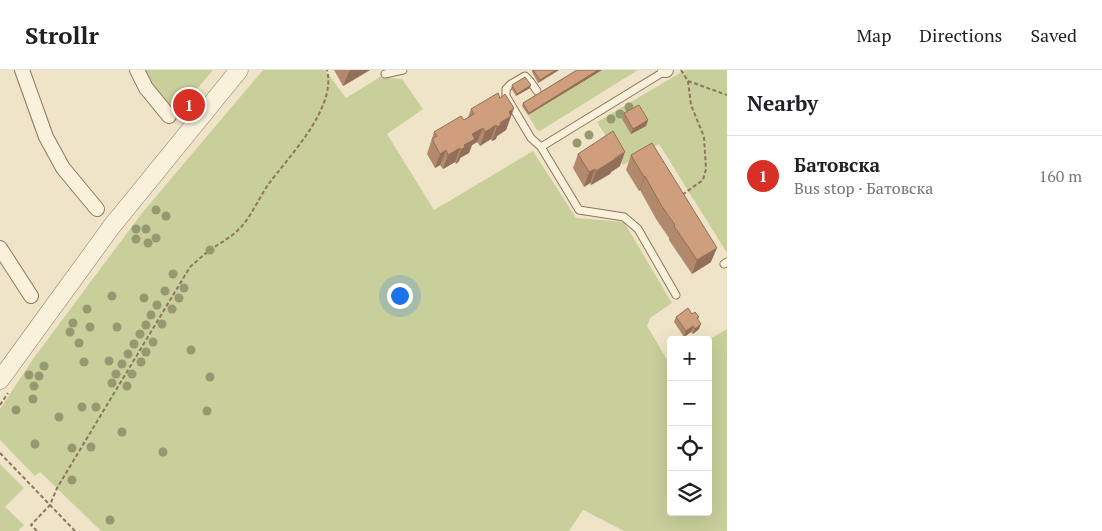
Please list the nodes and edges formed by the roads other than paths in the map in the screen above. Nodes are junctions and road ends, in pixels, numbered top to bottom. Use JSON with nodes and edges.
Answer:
{"nodes":[{"id":1,"x":22,"y":70,"type":"edge"},
{"id":2,"x":137,"y":70,"type":"edge"},
{"id":3,"x":239,"y":70,"type":"edge"},
{"id":4,"x":403,"y":70,"type":"edge"},
{"id":5,"x":665,"y":70,"type":"edge"},
{"id":6,"x":385,"y":74,"type":"dead end"},
{"id":7,"x":537,"y":91,"type":"dead end"},
{"id":8,"x":168,"y":116,"type":"dead end"},
{"id":9,"x":541,"y":147,"type":"junction"},
{"id":10,"x":97,"y":209,"type":"dead end"},
{"id":11,"x":0,"y":248,"type":"edge"},
{"id":12,"x":676,"y":295,"type":"dead end"},
{"id":13,"x":31,"y":296,"type":"dead end"},
{"id":14,"x":0,"y":380,"type":"edge"}],
"edges":[{"from":1,"to":10,"type":"street"},
{"from":2,"to":8,"type":"street"},
{"from":3,"to":14,"type":"street"},
{"from":4,"to":6,"type":"lane"},
{"from":5,"to":9,"type":"lane"},
{"from":7,"to":9,"type":"lane"},
{"from":9,"to":12,"type":"lane"},
{"from":11,"to":13,"type":"street"}]}
